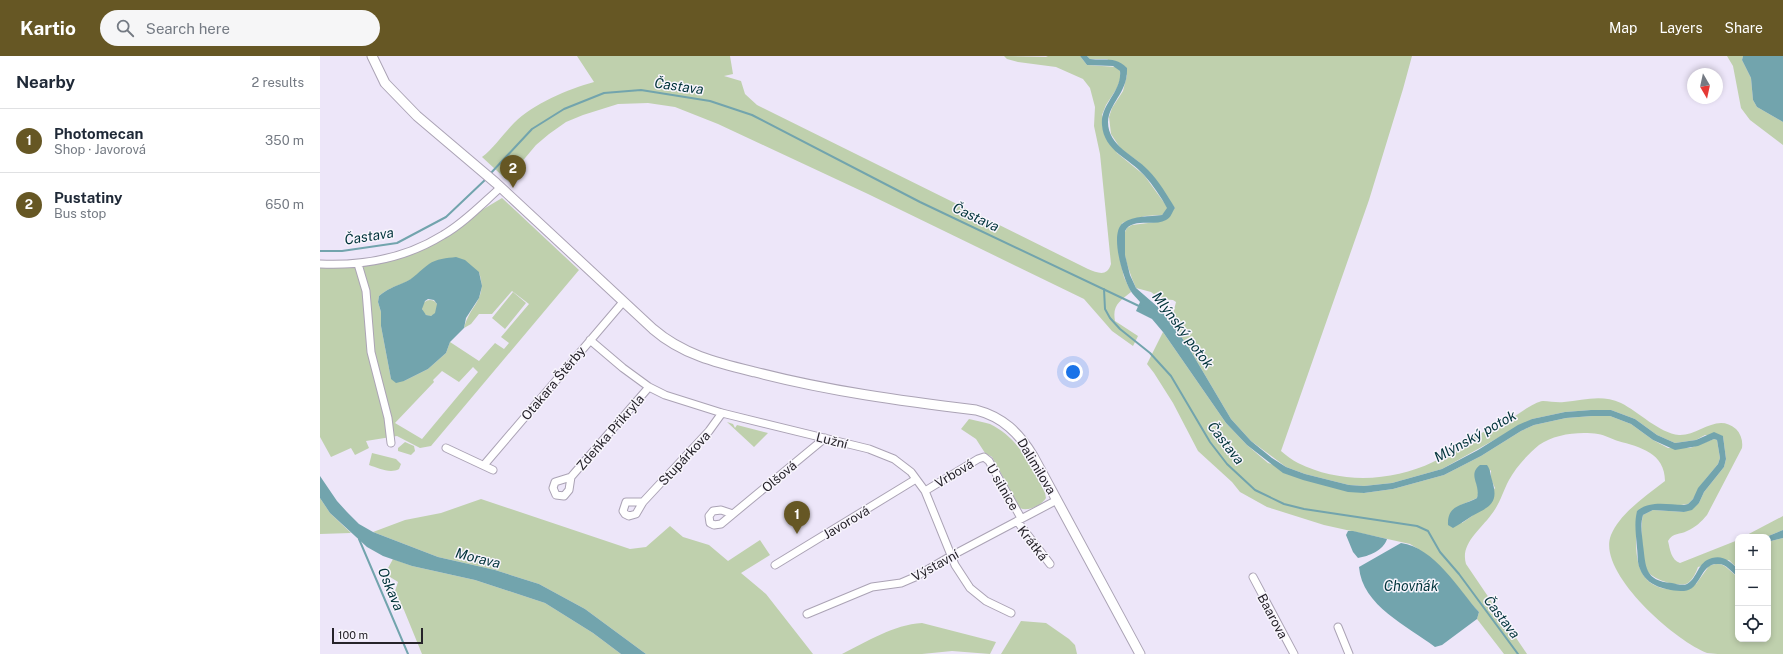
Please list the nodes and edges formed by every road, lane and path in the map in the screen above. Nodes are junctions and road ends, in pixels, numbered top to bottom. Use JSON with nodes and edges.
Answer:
{"nodes":[{"id":1,"x":372,"y":56,"type":"edge"},
{"id":2,"x":498,"y":186,"type":"junction"},
{"id":3,"x":320,"y":264,"type":"edge"},
{"id":4,"x":358,"y":264,"type":"junction"},
{"id":5,"x":623,"y":302,"type":"junction"},
{"id":6,"x":590,"y":340,"type":"junction"},
{"id":7,"x":649,"y":387,"type":"junction"},
{"id":8,"x":722,"y":413,"type":"junction"},
{"id":9,"x":825,"y":438,"type":"junction"},
{"id":10,"x":391,"y":443,"type":"dead end"},
{"id":11,"x":446,"y":448,"type":"dead end"},
{"id":12,"x":984,"y":457,"type":"joint"},
{"id":13,"x":484,"y":465,"type":"junction"},
{"id":14,"x":493,"y":470,"type":"dead end"},
{"id":15,"x":571,"y":477,"type":"dead end"},
{"id":16,"x":916,"y":479,"type":"junction"},
{"id":17,"x":925,"y":491,"type":"junction"},
{"id":18,"x":1057,"y":500,"type":"junction"},
{"id":19,"x":643,"y":502,"type":"dead end"},
{"id":20,"x":733,"y":514,"type":"dead end"},
{"id":21,"x":1019,"y":520,"type":"junction"},
{"id":22,"x":951,"y":556,"type":"junction"},
{"id":23,"x":1050,"y":564,"type":"dead end"},
{"id":24,"x":775,"y":565,"type":"dead end"},
{"id":25,"x":1253,"y":577,"type":"dead end"},
{"id":26,"x":807,"y":614,"type":"dead end"},
{"id":27,"x":1011,"y":614,"type":"dead end"},
{"id":28,"x":1338,"y":627,"type":"dead end"},
{"id":29,"x":1140,"y":654,"type":"edge"},
{"id":30,"x":1294,"y":654,"type":"edge"},
{"id":31,"x":1350,"y":654,"type":"edge"}],
"edges":[{"from":1,"to":2,"type":"main road","name":"Dalimilova"},
{"from":2,"to":4,"type":"street"},
{"from":2,"to":5,"type":"main road","name":"Dalimilova"},
{"from":3,"to":4,"type":"street"},
{"from":4,"to":10,"type":"street"},
{"from":5,"to":6,"type":"street","name":"Otakara Štěrby"},
{"from":5,"to":18,"type":"main road","name":"Dalimilova"},
{"from":6,"to":7,"type":"street","name":"Lužní"},
{"from":6,"to":13,"type":"street","name":"Otakara Štěrby"},
{"from":7,"to":8,"type":"street","name":"Lužní"},
{"from":7,"to":15,"type":"street","name":"Zdeňka Přikryla"},
{"from":8,"to":9,"type":"street","name":"Lužní"},
{"from":8,"to":19,"type":"street","name":"Stupárkova"},
{"from":9,"to":16,"type":"street","name":"Lužní"},
{"from":9,"to":20,"type":"street","name":"Olšová"},
{"from":11,"to":13,"type":"street"},
{"from":12,"to":17,"type":"street","name":"Vrbová"},
{"from":12,"to":21,"type":"street","name":"U silnice"},
{"from":13,"to":14,"type":"street"},
{"from":16,"to":17,"type":"street","name":"Lužní"},
{"from":16,"to":24,"type":"street","name":"Javorová"},
{"from":17,"to":22,"type":"street","name":"Lužní"},
{"from":18,"to":21,"type":"street","name":"Výstavní"},
{"from":18,"to":29,"type":"main road","name":"Dalimilova"},
{"from":21,"to":22,"type":"street","name":"Výstavní"},
{"from":21,"to":23,"type":"street","name":"Krátká"},
{"from":22,"to":26,"type":"street","name":"Výstavní"},
{"from":22,"to":27,"type":"street","name":"Lužní"},
{"from":25,"to":30,"type":"street","name":"Baarova"},
{"from":28,"to":31,"type":"street"}]}
